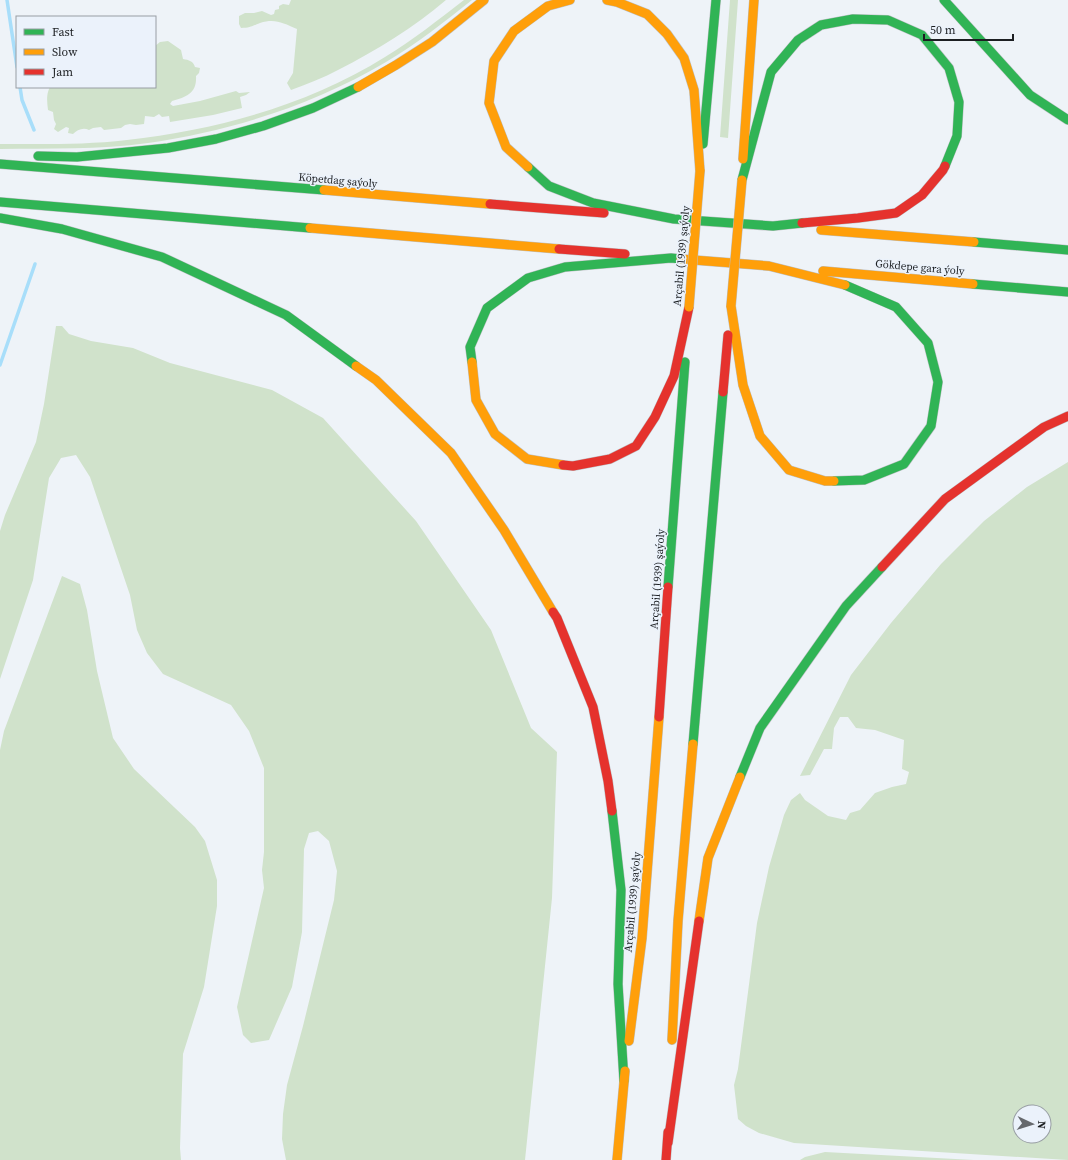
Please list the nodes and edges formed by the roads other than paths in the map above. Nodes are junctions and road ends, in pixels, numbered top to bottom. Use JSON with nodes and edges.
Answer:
{"nodes":[{"id":1,"x":484,"y":0,"type":"edge"},
{"id":2,"x":570,"y":0,"type":"edge"},
{"id":3,"x":607,"y":0,"type":"edge"},
{"id":4,"x":716,"y":0,"type":"edge"},
{"id":5,"x":754,"y":0,"type":"edge"},
{"id":6,"x":944,"y":0,"type":"edge"},
{"id":7,"x":1068,"y":120,"type":"edge"},
{"id":8,"x":31,"y":156,"type":"dead end"},
{"id":9,"x":0,"y":164,"type":"edge"},
{"id":10,"x":700,"y":171,"type":"junction"},
{"id":11,"x":742,"y":180,"type":"junction"},
{"id":12,"x":0,"y":202,"type":"edge"},
{"id":13,"x":0,"y":218,"type":"edge"},
{"id":14,"x":674,"y":219,"type":"junction"},
{"id":15,"x":773,"y":226,"type":"junction"},
{"id":16,"x":1068,"y":250,"type":"edge"},
{"id":17,"x":671,"y":258,"type":"junction"},
{"id":18,"x":769,"y":266,"type":"junction"},
{"id":19,"x":1068,"y":292,"type":"edge"},
{"id":20,"x":731,"y":306,"type":"junction"},
{"id":21,"x":689,"y":308,"type":"junction"},
{"id":22,"x":1068,"y":416,"type":"edge"},
{"id":23,"x":624,"y":1081,"type":"junction"},
{"id":24,"x":668,"y":1143,"type":"junction"},
{"id":25,"x":617,"y":1160,"type":"edge"},
{"id":26,"x":667,"y":1160,"type":"edge"}],
"edges":[{"from":1,"to":8,"type":"main road"},
{"from":2,"to":14,"type":"main road"},
{"from":3,"to":10,"type":"main road"},
{"from":4,"to":10,"type":"main road","name":"Arçabil (1939) şaýoly"},
{"from":5,"to":11,"type":"main road"},
{"from":6,"to":7,"type":"main road"},
{"from":9,"to":14,"type":"main road","name":"Köpetdag şaýoly"},
{"from":10,"to":21,"type":"main road","name":"Arçabil (1939) şaýoly","bridge":true},
{"from":11,"to":15,"type":"main road"},
{"from":11,"to":20,"type":"main road","bridge":true},
{"from":12,"to":17,"type":"main road"},
{"from":13,"to":23,"type":"main road"},
{"from":14,"to":15,"type":"main road"},
{"from":15,"to":16,"type":"main road"},
{"from":17,"to":18,"type":"main road"},
{"from":17,"to":21,"type":"main road"},
{"from":18,"to":19,"type":"main road","name":"Gökdepe gara ýoly"},
{"from":18,"to":20,"type":"main road"},
{"from":20,"to":24,"type":"main road"},
{"from":21,"to":23,"type":"main road","name":"Arçabil (1939) şaýoly"},
{"from":22,"to":24,"type":"main road"},
{"from":23,"to":25,"type":"main road","name":"Arçabil (1939) şaýoly"},
{"from":24,"to":26,"type":"main road"}]}
